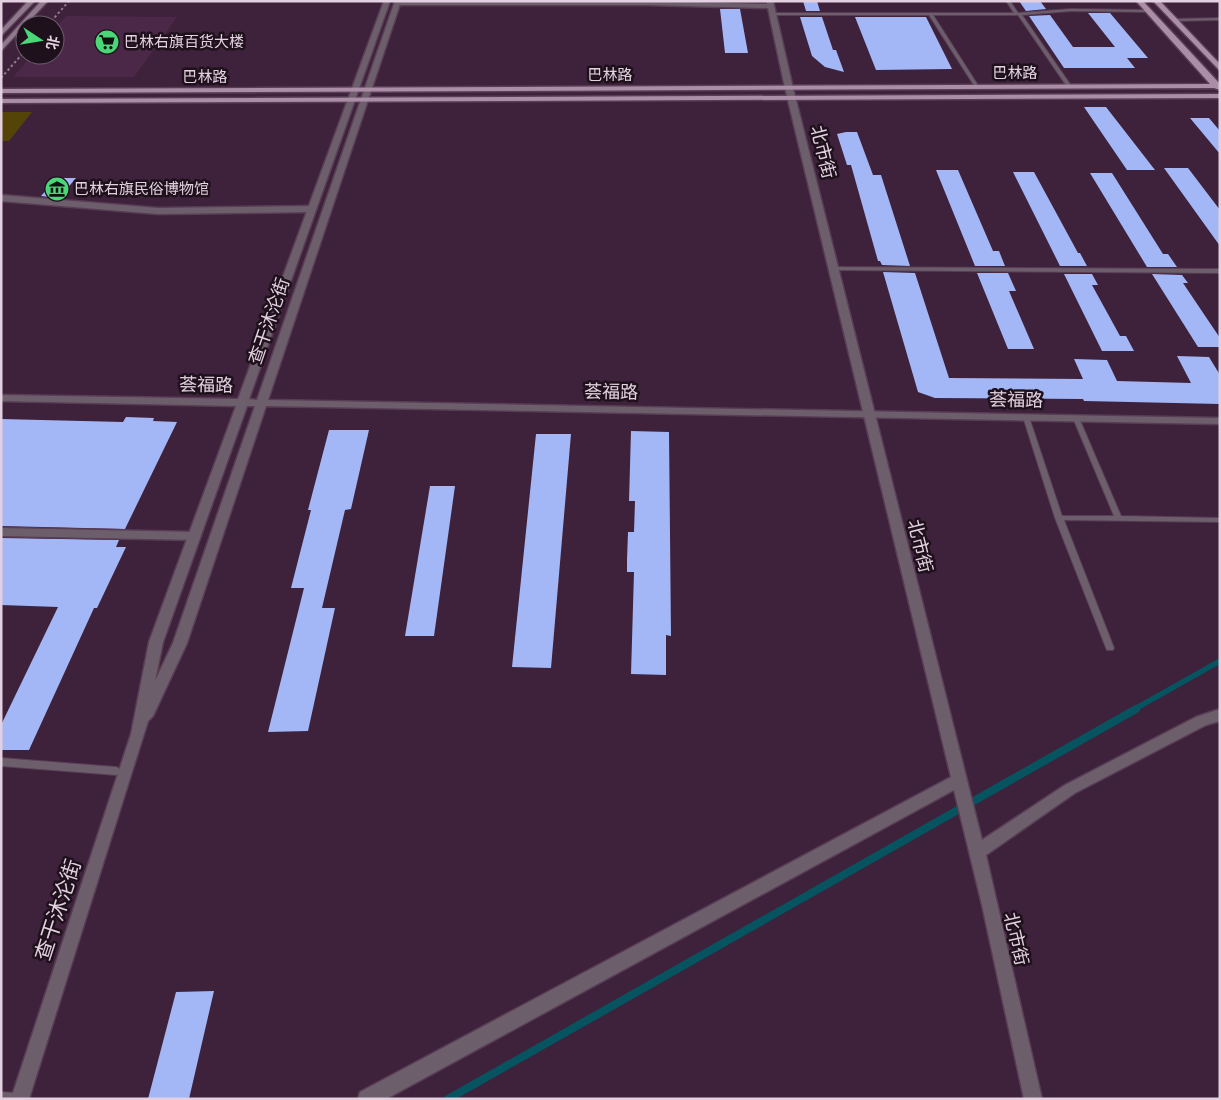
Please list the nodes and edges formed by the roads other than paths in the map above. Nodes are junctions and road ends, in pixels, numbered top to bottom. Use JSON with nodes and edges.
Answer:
{"nodes":[{"id":1,"x":32,"y":1,"type":"edge"},
{"id":2,"x":44,"y":1,"type":"edge"},
{"id":3,"x":1008,"y":1,"type":"edge"},
{"id":4,"x":1139,"y":1,"type":"edge"},
{"id":5,"x":1156,"y":1,"type":"edge"},
{"id":6,"x":394,"y":2,"type":"edge"},
{"id":7,"x":771,"y":7,"type":"edge"},
{"id":8,"x":1147,"y":10,"type":"junction"},
{"id":9,"x":930,"y":14,"type":"junction"},
{"id":10,"x":1018,"y":14,"type":"junction"},
{"id":11,"x":1220,"y":19,"type":"edge"},
{"id":12,"x":1174,"y":20,"type":"junction"},
{"id":13,"x":1,"y":34,"type":"edge"},
{"id":14,"x":1,"y":48,"type":"edge"},
{"id":15,"x":1220,"y":69,"type":"edge"},
{"id":16,"x":1070,"y":86,"type":"junction"},
{"id":17,"x":977,"y":87,"type":"junction"},
{"id":18,"x":1218,"y":87,"type":"edge"},
{"id":19,"x":1,"y":91,"type":"edge"},
{"id":20,"x":790,"y":93,"type":"junction"},
{"id":21,"x":353,"y":95,"type":"junction"},
{"id":22,"x":366,"y":95,"type":"junction"},
{"id":23,"x":1220,"y":96,"type":"edge"},
{"id":24,"x":1,"y":101,"type":"edge"},
{"id":25,"x":1,"y":198,"type":"edge"},
{"id":26,"x":312,"y":209,"type":"junction"},
{"id":27,"x":834,"y":269,"type":"junction"},
{"id":28,"x":1220,"y":270,"type":"edge"},
{"id":29,"x":1,"y":398,"type":"edge"},
{"id":30,"x":242,"y":403,"type":"junction"},
{"id":31,"x":262,"y":403,"type":"junction"},
{"id":32,"x":869,"y":414,"type":"junction"},
{"id":33,"x":1026,"y":418,"type":"junction"},
{"id":34,"x":1076,"y":418,"type":"junction"},
{"id":35,"x":1220,"y":421,"type":"edge"},
{"id":36,"x":1059,"y":518,"type":"junction"},
{"id":37,"x":1118,"y":518,"type":"junction"},
{"id":38,"x":1220,"y":520,"type":"edge"},
{"id":39,"x":1,"y":532,"type":"edge"},
{"id":40,"x":195,"y":536,"type":"junction"},
{"id":41,"x":1110,"y":648,"type":"dead end"},
{"id":42,"x":1220,"y":715,"type":"edge"},
{"id":43,"x":138,"y":734,"type":"junction"},
{"id":44,"x":1,"y":762,"type":"edge"},
{"id":45,"x":116,"y":771,"type":"dead end"},
{"id":46,"x":959,"y":780,"type":"junction"},
{"id":47,"x":977,"y":852,"type":"junction"},
{"id":48,"x":1,"y":1098,"type":"edge"},
{"id":49,"x":19,"y":1099,"type":"edge"},
{"id":50,"x":367,"y":1099,"type":"edge"},
{"id":51,"x":1033,"y":1099,"type":"edge"}],
"edges":[{"from":1,"to":13,"type":"main road"},
{"from":2,"to":14,"type":"main road"},
{"from":3,"to":10,"type":"lane"},
{"from":4,"to":8,"type":"main road"},
{"from":5,"to":12,"type":"main road"},
{"from":6,"to":7,"type":"street"},
{"from":6,"to":21,"type":"street","name":"查干沐沦街"},
{"from":6,"to":22,"type":"street","name":"查干沐沦街"},
{"from":7,"to":9,"type":"lane"},
{"from":7,"to":20,"type":"street","name":"北市街"},
{"from":8,"to":10,"type":"lane"},
{"from":8,"to":18,"type":"main road"},
{"from":9,"to":10,"type":"lane"},
{"from":9,"to":17,"type":"lane"},
{"from":10,"to":16,"type":"lane"},
{"from":11,"to":12,"type":"lane"},
{"from":12,"to":15,"type":"main road"},
{"from":16,"to":17,"type":"main road","name":"巴林路"},
{"from":16,"to":18,"type":"main road","name":"巴林路"},
{"from":17,"to":20,"type":"main road","name":"巴林路"},
{"from":19,"to":21,"type":"main road","name":"巴林路"},
{"from":20,"to":22,"type":"main road","name":"巴林路"},
{"from":20,"to":23,"type":"main road","name":"巴林路"},
{"from":20,"to":27,"type":"street","name":"北市街"},
{"from":21,"to":22,"type":"main road","name":"巴林路"},
{"from":21,"to":24,"type":"main road","name":"巴林路"},
{"from":21,"to":26,"type":"street","name":"查干沐沦街"},
{"from":22,"to":31,"type":"street","name":"查干沐沦街"},
{"from":25,"to":26,"type":"street"},
{"from":26,"to":30,"type":"street","name":"查干沐沦街"},
{"from":27,"to":28,"type":"lane"},
{"from":27,"to":32,"type":"street","name":"北市街"},
{"from":29,"to":30,"type":"street","name":"荟福路"},
{"from":30,"to":31,"type":"street","name":"荟福路"},
{"from":30,"to":40,"type":"street","name":"查干沐沦街"},
{"from":31,"to":32,"type":"street","name":"荟福路"},
{"from":31,"to":43,"type":"street","name":"查干沐沦街"},
{"from":32,"to":33,"type":"street","name":"荟福路"},
{"from":32,"to":46,"type":"street","name":"北市街"},
{"from":33,"to":34,"type":"street","name":"荟福路"},
{"from":33,"to":36,"type":"lane"},
{"from":34,"to":35,"type":"street","name":"荟福路"},
{"from":34,"to":37,"type":"lane"},
{"from":36,"to":37,"type":"lane"},
{"from":36,"to":41,"type":"lane"},
{"from":37,"to":38,"type":"lane"},
{"from":39,"to":40,"type":"street"},
{"from":40,"to":43,"type":"street","name":"查干沐沦街"},
{"from":42,"to":47,"type":"street"},
{"from":43,"to":49,"type":"street","name":"查干沐沦街"},
{"from":44,"to":45,"type":"lane"},
{"from":46,"to":47,"type":"street","name":"北市街"},
{"from":46,"to":50,"type":"street"},
{"from":47,"to":51,"type":"street","name":"北市街"},
{"from":48,"to":49,"type":"lane"}]}
